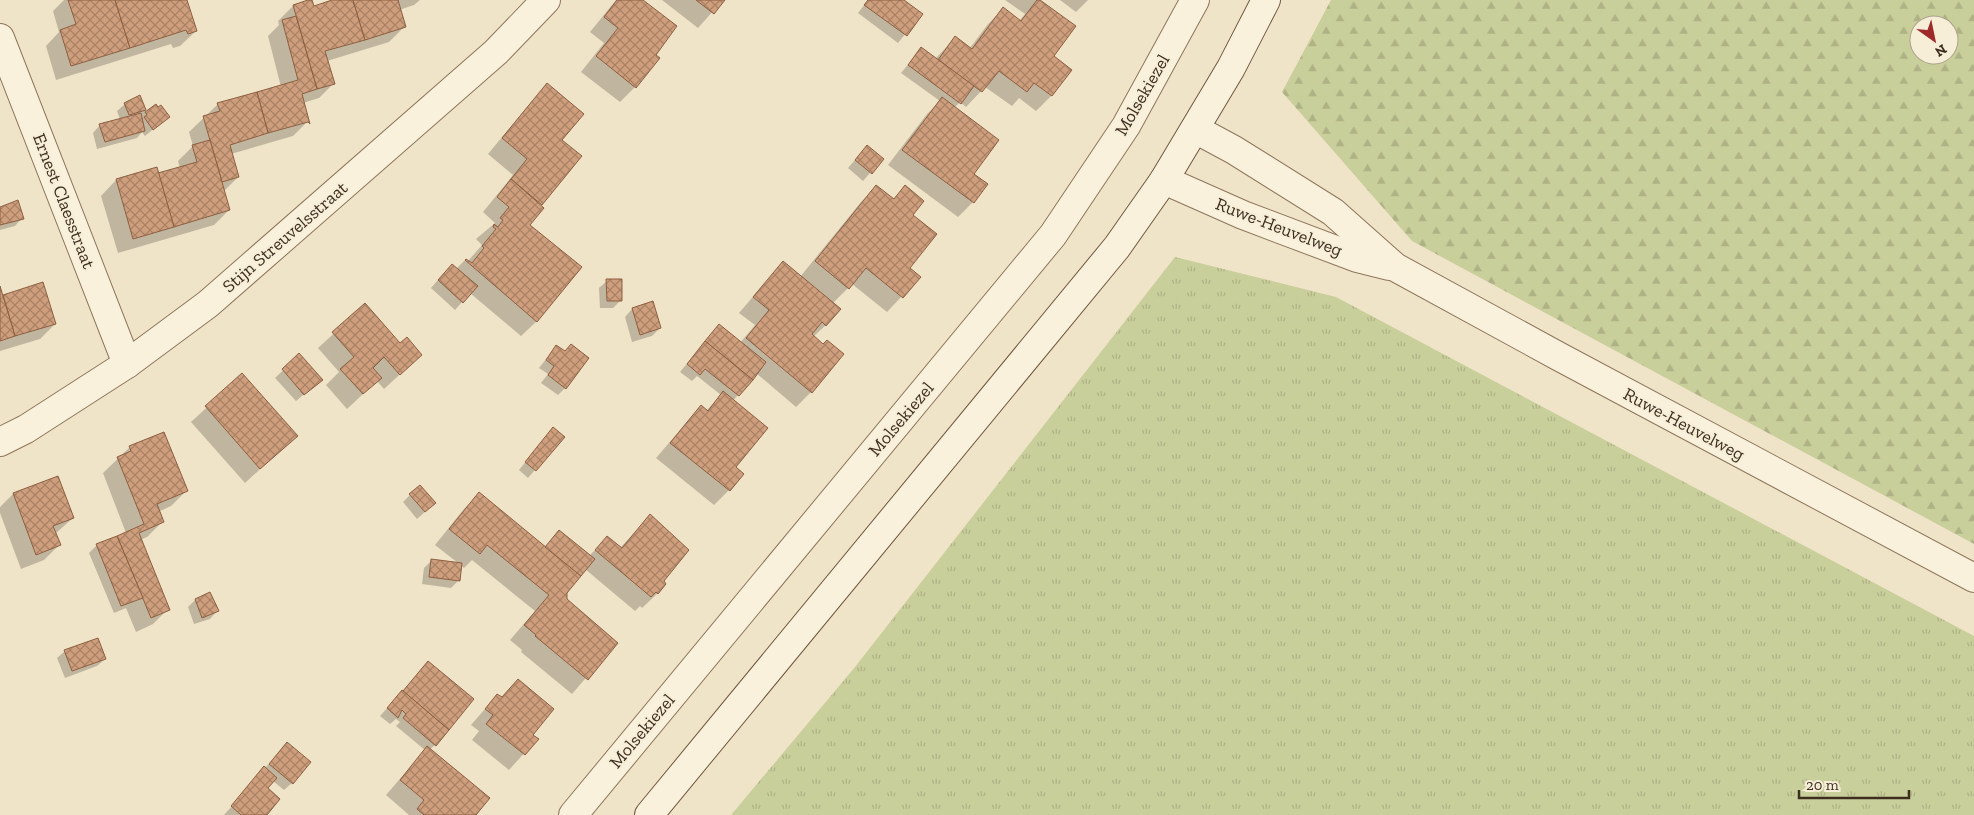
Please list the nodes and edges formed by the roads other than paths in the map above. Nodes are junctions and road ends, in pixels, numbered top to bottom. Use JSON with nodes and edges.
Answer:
{"nodes":[{"id":1,"x":546,"y":0,"type":"edge"},
{"id":2,"x":1195,"y":0,"type":"edge"},
{"id":3,"x":1266,"y":0,"type":"edge"},
{"id":4,"x":0,"y":38,"type":"edge"},
{"id":5,"x":1195,"y":129,"type":"junction"},
{"id":6,"x":1164,"y":180,"type":"junction"},
{"id":7,"x":1396,"y":267,"type":"junction"},
{"id":8,"x":127,"y":364,"type":"junction"},
{"id":9,"x":0,"y":442,"type":"edge"},
{"id":10,"x":1974,"y":578,"type":"edge"},
{"id":11,"x":573,"y":815,"type":"edge"},
{"id":12,"x":649,"y":815,"type":"edge"}],
"edges":[{"from":1,"to":8,"type":"street","name":"Stijn Streuvelsstraat"},
{"from":2,"to":11,"type":"street","name":"Molsekiezel"},
{"from":3,"to":5,"type":"street"},
{"from":4,"to":8,"type":"street","name":"Ernest Claesstraat"},
{"from":5,"to":6,"type":"street"},
{"from":5,"to":7,"type":"street","name":"Ruwe-Heuvelweg"},
{"from":6,"to":7,"type":"street","name":"Ruwe-Heuvelweg"},
{"from":6,"to":12,"type":"street"},
{"from":7,"to":10,"type":"street","name":"Ruwe-Heuvelweg"},
{"from":8,"to":9,"type":"street","name":"Stijn Streuvelsstraat"}]}
